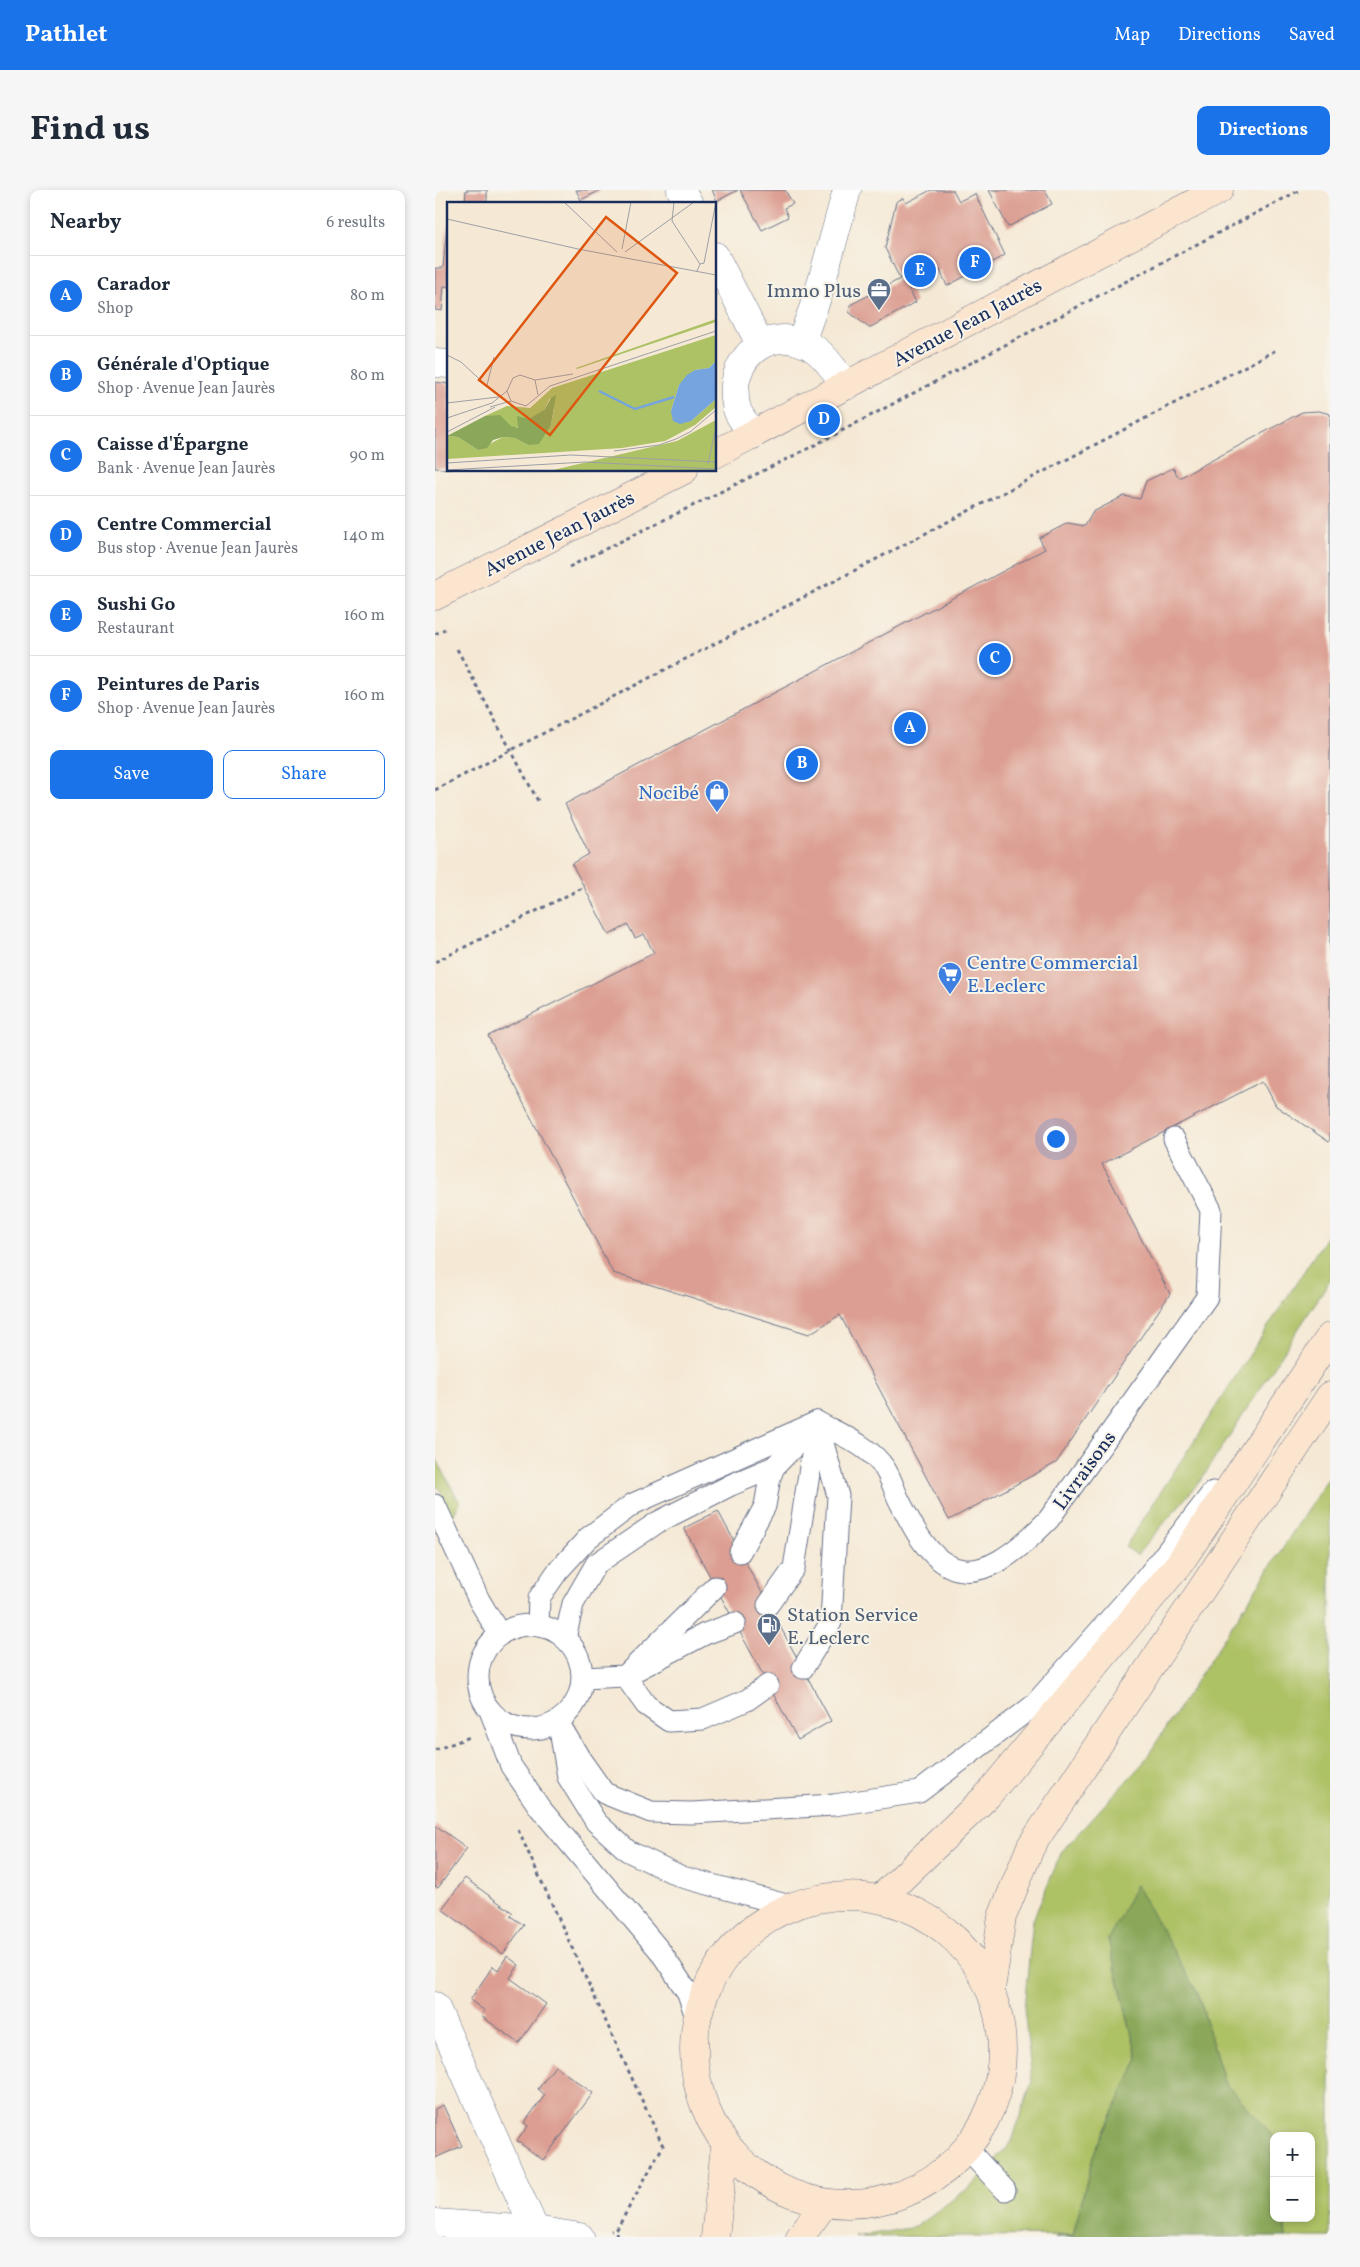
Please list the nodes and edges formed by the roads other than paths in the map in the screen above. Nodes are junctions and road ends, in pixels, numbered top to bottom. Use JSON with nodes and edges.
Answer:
{"nodes":[{"id":1,"x":681,"y":190,"type":"edge"},
{"id":2,"x":847,"y":190,"type":"edge"},
{"id":3,"x":1219,"y":190,"type":"edge"},
{"id":4,"x":688,"y":202,"type":"edge"},
{"id":5,"x":716,"y":258,"type":"edge"},
{"id":6,"x":801,"y":342,"type":"junction"},
{"id":7,"x":760,"y":344,"type":"junction"},
{"id":8,"x":846,"y":386,"type":"junction"},
{"id":9,"x":725,"y":391,"type":"edge"},
{"id":10,"x":753,"y":434,"type":"junction"},
{"id":11,"x":716,"y":453,"type":"edge"},
{"id":12,"x":682,"y":471,"type":"edge"},
{"id":13,"x":435,"y":596,"type":"edge"},
{"id":14,"x":1173,"y":1139,"type":"dead end"},
{"id":15,"x":1330,"y":1329,"type":"edge"},
{"id":16,"x":1330,"y":1337,"type":"edge"},
{"id":17,"x":1330,"y":1396,"type":"edge"},
{"id":18,"x":817,"y":1422,"type":"junction"},
{"id":19,"x":774,"y":1467,"type":"junction"},
{"id":20,"x":435,"y":1505,"type":"edge"},
{"id":21,"x":740,"y":1552,"type":"dead end"},
{"id":22,"x":715,"y":1587,"type":"dead end"},
{"id":23,"x":768,"y":1605,"type":"dead end"},
{"id":24,"x":735,"y":1623,"type":"dead end"},
{"id":25,"x":538,"y":1626,"type":"junction"},
{"id":26,"x":500,"y":1635,"type":"junction"},
{"id":27,"x":565,"y":1638,"type":"junction"},
{"id":28,"x":803,"y":1668,"type":"dead end"},
{"id":29,"x":625,"y":1676,"type":"junction"},
{"id":30,"x":583,"y":1678,"type":"junction"},
{"id":31,"x":769,"y":1684,"type":"dead end"},
{"id":32,"x":491,"y":1713,"type":"junction"},
{"id":33,"x":558,"y":1722,"type":"junction"},
{"id":34,"x":881,"y":1898,"type":"junction"},
{"id":35,"x":790,"y":1906,"type":"junction"},
{"id":36,"x":991,"y":1989,"type":"junction"},
{"id":37,"x":435,"y":2006,"type":"edge"},
{"id":38,"x":696,"y":2017,"type":"junction"},
{"id":39,"x":725,"y":2146,"type":"junction"},
{"id":40,"x":967,"y":2149,"type":"junction"},
{"id":41,"x":1005,"y":2190,"type":"dead end"},
{"id":42,"x":823,"y":2204,"type":"junction"},
{"id":43,"x":435,"y":2223,"type":"edge"},
{"id":44,"x":535,"y":2230,"type":"junction"},
{"id":45,"x":580,"y":2237,"type":"edge"},
{"id":46,"x":715,"y":2237,"type":"edge"},
{"id":47,"x":800,"y":2237,"type":"edge"}],
"edges":[{"from":1,"to":4,"type":"street"},
{"from":2,"to":6,"type":"street"},
{"from":3,"to":8,"type":"main road","name":"Avenue Jean Jaurès"},
{"from":5,"to":7,"type":"street"},
{"from":6,"to":7,"type":"street"},
{"from":6,"to":8,"type":"street"},
{"from":7,"to":9,"type":"street"},
{"from":8,"to":10,"type":"main road","name":"Avenue Jean Jaurès"},
{"from":9,"to":10,"type":"street"},
{"from":10,"to":11,"type":"main road","name":"Avenue Jean Jaurès"},
{"from":12,"to":13,"type":"main road","name":"Avenue Jean Jaurès"},
{"from":14,"to":18,"type":"lane","name":"Livraisons"},
{"from":15,"to":33,"type":"lane"},
{"from":16,"to":34,"type":"main road"},
{"from":17,"to":36,"type":"main road"},
{"from":18,"to":19,"type":"lane"},
{"from":18,"to":23,"type":"lane"},
{"from":18,"to":25,"type":"lane"},
{"from":18,"to":28,"type":"lane"},
{"from":19,"to":21,"type":"lane"},
{"from":19,"to":27,"type":"lane"},
{"from":20,"to":26,"type":"lane"},
{"from":22,"to":29,"type":"lane"},
{"from":24,"to":29,"type":"lane"},
{"from":25,"to":26,"type":"lane"},
{"from":25,"to":27,"type":"lane"},
{"from":26,"to":32,"type":"lane"},
{"from":27,"to":30,"type":"lane"},
{"from":29,"to":30,"type":"lane"},
{"from":29,"to":31,"type":"lane"},
{"from":30,"to":33,"type":"lane"},
{"from":32,"to":33,"type":"lane"},
{"from":32,"to":38,"type":"lane"},
{"from":33,"to":35,"type":"lane"},
{"from":34,"to":35,"type":"main road"},
{"from":34,"to":36,"type":"main road"},
{"from":35,"to":38,"type":"main road"},
{"from":36,"to":40,"type":"main road"},
{"from":37,"to":44,"type":"street"},
{"from":38,"to":39,"type":"main road"},
{"from":39,"to":42,"type":"main road"},
{"from":39,"to":46,"type":"main road"},
{"from":40,"to":41,"type":"lane"},
{"from":40,"to":42,"type":"main road"},
{"from":42,"to":47,"type":"main road"},
{"from":43,"to":44,"type":"street"},
{"from":44,"to":45,"type":"street"}]}
